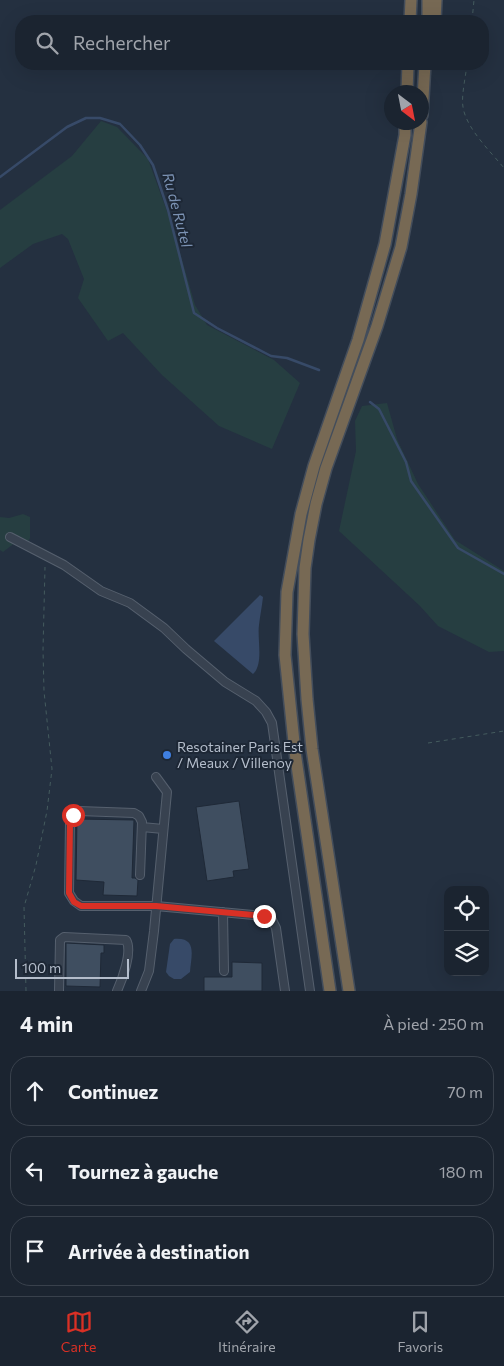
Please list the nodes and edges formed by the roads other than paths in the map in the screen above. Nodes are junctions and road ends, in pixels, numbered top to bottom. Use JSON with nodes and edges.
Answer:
{"nodes":[{"id":1,"x":411,"y":0,"type":"edge"},
{"id":2,"x":428,"y":0,"type":"edge"},
{"id":3,"x":436,"y":0,"type":"edge"},
{"id":4,"x":410,"y":15,"type":"edge"},
{"id":5,"x":428,"y":15,"type":"edge"},
{"id":6,"x":435,"y":15,"type":"edge"},
{"id":7,"x":408,"y":70,"type":"edge"},
{"id":8,"x":425,"y":70,"type":"edge"},
{"id":9,"x":407,"y":85,"type":"edge"},
{"id":10,"x":424,"y":85,"type":"edge"},
{"id":11,"x":405,"y":130,"type":"edge"},
{"id":12,"x":420,"y":130,"type":"edge"},
{"id":13,"x":10,"y":537,"type":"dead end"},
{"id":14,"x":156,"y":777,"type":"dead end"},
{"id":15,"x":142,"y":827,"type":"junction"},
{"id":16,"x":163,"y":828,"type":"junction"},
{"id":17,"x":140,"y":876,"type":"dead end"},
{"id":18,"x":156,"y":906,"type":"junction"},
{"id":19,"x":223,"y":912,"type":"junction"},
{"id":20,"x":224,"y":971,"type":"dead end"},
{"id":21,"x":59,"y":991,"type":"edge"},
{"id":22,"x":117,"y":991,"type":"edge"},
{"id":23,"x":142,"y":991,"type":"edge"},
{"id":24,"x":285,"y":991,"type":"edge"},
{"id":25,"x":310,"y":991,"type":"edge"},
{"id":26,"x":330,"y":991,"type":"edge"},
{"id":27,"x":349,"y":991,"type":"edge"}],
"edges":[{"from":1,"to":4,"type":"highway"},
{"from":2,"to":5,"type":"highway"},
{"from":3,"to":6,"type":"highway"},
{"from":7,"to":9,"type":"highway"},
{"from":8,"to":10,"type":"highway"},
{"from":11,"to":26,"type":"highway"},
{"from":12,"to":27,"type":"highway"},
{"from":13,"to":25,"type":"street"},
{"from":14,"to":16,"type":"street"},
{"from":15,"to":16,"type":"street"},
{"from":15,"to":17,"type":"street"},
{"from":15,"to":18,"type":"street"},
{"from":16,"to":18,"type":"street"},
{"from":18,"to":19,"type":"street"},
{"from":18,"to":23,"type":"street"},
{"from":19,"to":20,"type":"street"},
{"from":19,"to":24,"type":"street"},
{"from":21,"to":22,"type":"street"}]}
